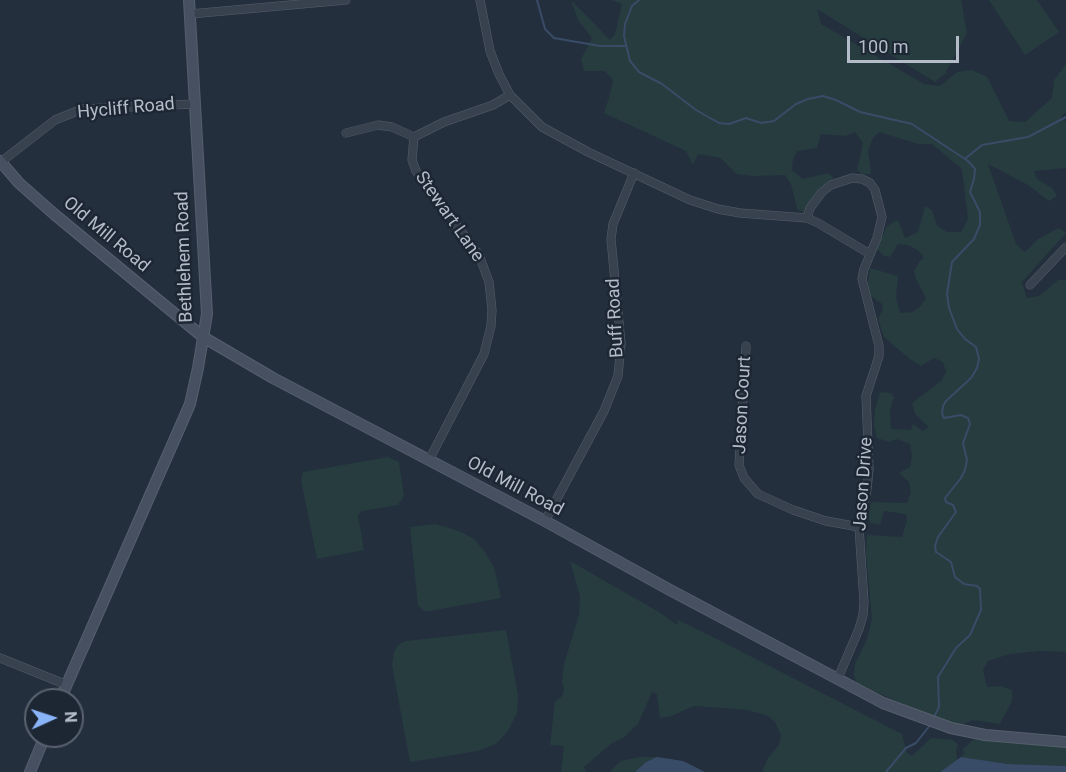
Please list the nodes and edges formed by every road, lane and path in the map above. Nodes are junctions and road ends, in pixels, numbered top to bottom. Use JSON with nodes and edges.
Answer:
{"nodes":[{"id":1,"x":189,"y":0,"type":"edge"},
{"id":2,"x":346,"y":0,"type":"edge"},
{"id":3,"x":480,"y":0,"type":"edge"},
{"id":4,"x":190,"y":14,"type":"junction"},
{"id":5,"x":510,"y":95,"type":"junction"},
{"id":6,"x":195,"y":104,"type":"junction"},
{"id":7,"x":346,"y":133,"type":"dead end"},
{"id":8,"x":414,"y":137,"type":"junction"},
{"id":9,"x":0,"y":162,"type":"edge"},
{"id":10,"x":634,"y":173,"type":"junction"},
{"id":11,"x":807,"y":219,"type":"junction"},
{"id":12,"x":1066,"y":247,"type":"edge"},
{"id":13,"x":870,"y":254,"type":"junction"},
{"id":14,"x":1030,"y":285,"type":"dead end"},
{"id":15,"x":203,"y":337,"type":"junction"},
{"id":16,"x":746,"y":346,"type":"dead end"},
{"id":17,"x":429,"y":460,"type":"junction"},
{"id":18,"x":545,"y":521,"type":"junction"},
{"id":19,"x":859,"y":527,"type":"junction"},
{"id":20,"x":0,"y":658,"type":"edge"},
{"id":21,"x":838,"y":678,"type":"junction"},
{"id":22,"x":67,"y":685,"type":"junction"},
{"id":23,"x":66,"y":688,"type":"edge"},
{"id":24,"x":1066,"y":742,"type":"edge"},
{"id":25,"x":40,"y":748,"type":"edge"},
{"id":26,"x":30,"y":772,"type":"edge"}],
"edges":[{"from":1,"to":4,"type":"street","name":"Bethlehem Road"},
{"from":2,"to":4,"type":"street"},
{"from":3,"to":5,"type":"street"},
{"from":4,"to":6,"type":"street","name":"Bethlehem Road"},
{"from":5,"to":8,"type":"street"},
{"from":5,"to":10,"type":"street"},
{"from":6,"to":9,"type":"street","name":"Hycliff Road"},
{"from":6,"to":15,"type":"street","name":"Bethlehem Road"},
{"from":7,"to":8,"type":"street"},
{"from":8,"to":17,"type":"street","name":"Stewart Lane"},
{"from":9,"to":15,"type":"street","name":"Old Mill Road"},
{"from":10,"to":11,"type":"street"},
{"from":10,"to":18,"type":"street","name":"Buff Road"},
{"from":11,"to":13,"type":"street"},
{"from":11,"to":13,"type":"street","name":"Jason Drive"},
{"from":12,"to":14,"type":"street"},
{"from":13,"to":19,"type":"street","name":"Jason Drive"},
{"from":15,"to":17,"type":"street","name":"Old Mill Road"},
{"from":15,"to":22,"type":"street","name":"Bethlehem Road"},
{"from":16,"to":19,"type":"street","name":"Jason Court"},
{"from":17,"to":18,"type":"street","name":"Old Mill Road"},
{"from":18,"to":21,"type":"street","name":"Old Mill Road"},
{"from":19,"to":21,"type":"street","name":"Jason Drive"},
{"from":20,"to":22,"type":"street"},
{"from":21,"to":24,"type":"street","name":"Old Mill Road"},
{"from":22,"to":23,"type":"street","name":"Bethlehem Road"},
{"from":25,"to":26,"type":"street"}]}
